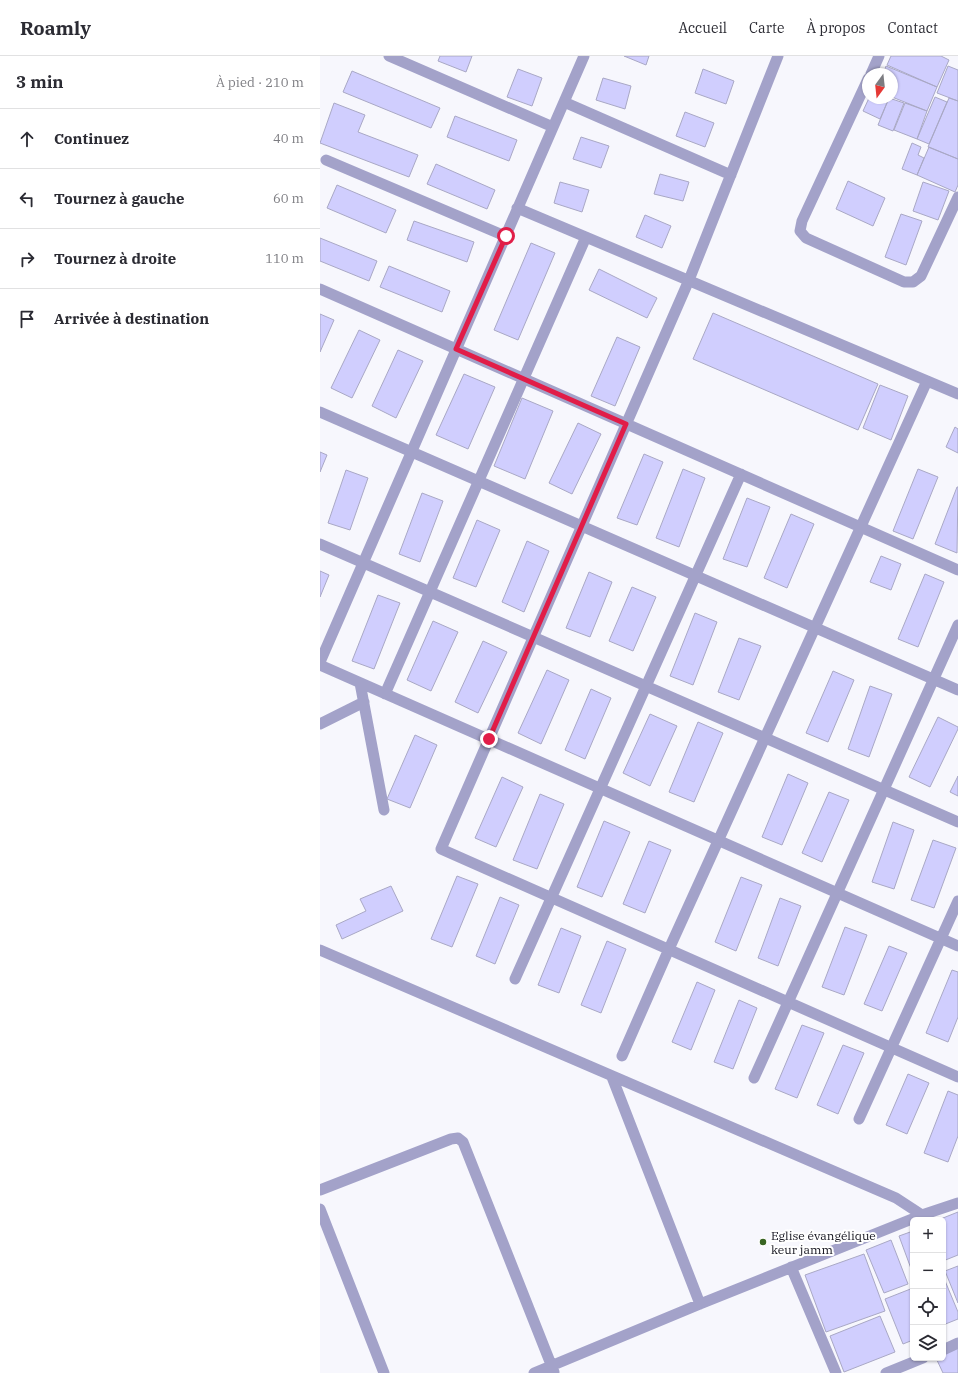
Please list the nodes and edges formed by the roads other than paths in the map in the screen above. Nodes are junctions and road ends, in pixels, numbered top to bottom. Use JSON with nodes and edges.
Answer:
{"nodes":[{"id":1,"x":389,"y":56,"type":"edge"},
{"id":2,"x":584,"y":56,"type":"edge"},
{"id":3,"x":778,"y":56,"type":"edge"},
{"id":4,"x":879,"y":56,"type":"edge"},
{"id":5,"x":873,"y":68,"type":"edge"},
{"id":6,"x":862,"y":92,"type":"edge"},
{"id":7,"x":564,"y":102,"type":"junction"},
{"id":8,"x":552,"y":127,"type":"junction"},
{"id":9,"x":326,"y":160,"type":"dead end"},
{"id":10,"x":731,"y":175,"type":"junction"},
{"id":11,"x":958,"y":197,"type":"edge"},
{"id":12,"x":517,"y":208,"type":"junction"},
{"id":13,"x":506,"y":236,"type":"junction"},
{"id":14,"x":586,"y":237,"type":"junction"},
{"id":15,"x":689,"y":280,"type":"junction"},
{"id":16,"x":320,"y":289,"type":"edge"},
{"id":17,"x":456,"y":349,"type":"junction"},
{"id":18,"x":524,"y":379,"type":"junction"},
{"id":19,"x":927,"y":381,"type":"junction"},
{"id":20,"x":958,"y":394,"type":"edge"},
{"id":21,"x":320,"y":412,"type":"edge"},
{"id":22,"x":626,"y":424,"type":"junction"},
{"id":23,"x":412,"y":452,"type":"junction"},
{"id":24,"x":740,"y":474,"type":"junction"},
{"id":25,"x":478,"y":481,"type":"junction"},
{"id":26,"x":582,"y":526,"type":"junction"},
{"id":27,"x":860,"y":527,"type":"junction"},
{"id":28,"x":320,"y":544,"type":"edge"},
{"id":29,"x":363,"y":562,"type":"junction"},
{"id":30,"x":958,"y":570,"type":"edge"},
{"id":31,"x":696,"y":575,"type":"junction"},
{"id":32,"x":430,"y":592,"type":"junction"},
{"id":33,"x":958,"y":625,"type":"edge"},
{"id":34,"x":815,"y":627,"type":"junction"},
{"id":35,"x":534,"y":637,"type":"junction"},
{"id":36,"x":320,"y":664,"type":"edge"},
{"id":37,"x":934,"y":679,"type":"junction"},
{"id":38,"x":360,"y":683,"type":"junction"},
{"id":39,"x":646,"y":686,"type":"junction"},
{"id":40,"x":958,"y":690,"type":"edge"},
{"id":41,"x":385,"y":694,"type":"junction"},
{"id":42,"x":364,"y":702,"type":"junction"},
{"id":43,"x":320,"y":724,"type":"edge"},
{"id":44,"x":765,"y":737,"type":"junction"},
{"id":45,"x":489,"y":739,"type":"junction"},
{"id":46,"x":600,"y":789,"type":"junction"},
{"id":47,"x":884,"y":789,"type":"junction"},
{"id":48,"x":384,"y":810,"type":"dead end"},
{"id":49,"x":958,"y":822,"type":"edge"},
{"id":50,"x":718,"y":840,"type":"junction"},
{"id":51,"x":838,"y":893,"type":"junction"},
{"id":52,"x":551,"y":898,"type":"junction"},
{"id":53,"x":958,"y":901,"type":"edge"},
{"id":54,"x":941,"y":939,"type":"junction"},
{"id":55,"x":958,"y":946,"type":"edge"},
{"id":56,"x":669,"y":949,"type":"junction"},
{"id":57,"x":320,"y":950,"type":"edge"},
{"id":58,"x":515,"y":979,"type":"dead end"},
{"id":59,"x":788,"y":1002,"type":"junction"},
{"id":60,"x":892,"y":1048,"type":"junction"},
{"id":61,"x":622,"y":1056,"type":"dead end"},
{"id":62,"x":612,"y":1077,"type":"junction"},
{"id":63,"x":958,"y":1077,"type":"edge"},
{"id":64,"x":754,"y":1078,"type":"dead end"},
{"id":65,"x":859,"y":1119,"type":"dead end"},
{"id":66,"x":320,"y":1190,"type":"edge"},
{"id":67,"x":958,"y":1203,"type":"edge"},
{"id":68,"x":320,"y":1209,"type":"edge"},
{"id":69,"x":922,"y":1215,"type":"junction"},
{"id":70,"x":791,"y":1267,"type":"junction"},
{"id":71,"x":700,"y":1304,"type":"junction"},
{"id":72,"x":958,"y":1343,"type":"edge"},
{"id":73,"x":946,"y":1349,"type":"edge"},
{"id":74,"x":915,"y":1361,"type":"edge"},
{"id":75,"x":553,"y":1370,"type":"edge"},
{"id":76,"x":384,"y":1373,"type":"edge"},
{"id":77,"x":534,"y":1373,"type":"edge"},
{"id":78,"x":836,"y":1373,"type":"edge"},
{"id":79,"x":886,"y":1373,"type":"edge"}],
"edges":[{"from":1,"to":8,"type":"street"},
{"from":2,"to":7,"type":"street"},
{"from":3,"to":10,"type":"street"},
{"from":4,"to":5,"type":"street"},
{"from":6,"to":11,"type":"street"},
{"from":7,"to":8,"type":"street"},
{"from":7,"to":10,"type":"street"},
{"from":8,"to":12,"type":"street"},
{"from":9,"to":13,"type":"street"},
{"from":10,"to":15,"type":"street"},
{"from":12,"to":13,"type":"street"},
{"from":12,"to":14,"type":"street"},
{"from":13,"to":17,"type":"street"},
{"from":14,"to":15,"type":"street"},
{"from":14,"to":18,"type":"street"},
{"from":15,"to":19,"type":"street"},
{"from":15,"to":22,"type":"street"},
{"from":16,"to":17,"type":"street"},
{"from":17,"to":18,"type":"street"},
{"from":17,"to":23,"type":"street"},
{"from":18,"to":22,"type":"street"},
{"from":18,"to":25,"type":"street"},
{"from":19,"to":20,"type":"street"},
{"from":19,"to":27,"type":"street"},
{"from":21,"to":23,"type":"street"},
{"from":22,"to":24,"type":"street"},
{"from":22,"to":26,"type":"street"},
{"from":23,"to":25,"type":"street"},
{"from":23,"to":29,"type":"street"},
{"from":24,"to":27,"type":"street"},
{"from":24,"to":31,"type":"street"},
{"from":25,"to":26,"type":"street"},
{"from":25,"to":32,"type":"street"},
{"from":26,"to":31,"type":"street"},
{"from":26,"to":35,"type":"street"},
{"from":27,"to":30,"type":"street"},
{"from":27,"to":34,"type":"street"},
{"from":28,"to":29,"type":"street"},
{"from":29,"to":32,"type":"street"},
{"from":29,"to":36,"type":"street"},
{"from":31,"to":34,"type":"street"},
{"from":31,"to":39,"type":"street"},
{"from":32,"to":35,"type":"street"},
{"from":32,"to":41,"type":"street"},
{"from":33,"to":37,"type":"street"},
{"from":34,"to":37,"type":"street"},
{"from":34,"to":44,"type":"street"},
{"from":35,"to":39,"type":"street"},
{"from":35,"to":45,"type":"street"},
{"from":36,"to":38,"type":"street"},
{"from":37,"to":40,"type":"street"},
{"from":37,"to":47,"type":"street"},
{"from":38,"to":41,"type":"street"},
{"from":38,"to":42,"type":"street"},
{"from":39,"to":44,"type":"street"},
{"from":39,"to":46,"type":"street"},
{"from":41,"to":45,"type":"street"},
{"from":42,"to":43,"type":"street"},
{"from":42,"to":48,"type":"street"},
{"from":44,"to":47,"type":"street"},
{"from":44,"to":50,"type":"street"},
{"from":45,"to":46,"type":"street"},
{"from":45,"to":52,"type":"street"},
{"from":46,"to":50,"type":"street"},
{"from":46,"to":52,"type":"street"},
{"from":47,"to":49,"type":"street"},
{"from":47,"to":51,"type":"street"},
{"from":50,"to":51,"type":"street"},
{"from":50,"to":56,"type":"street"},
{"from":51,"to":54,"type":"street"},
{"from":51,"to":59,"type":"street"},
{"from":52,"to":56,"type":"street"},
{"from":52,"to":58,"type":"street"},
{"from":53,"to":54,"type":"street"},
{"from":54,"to":55,"type":"street"},
{"from":54,"to":60,"type":"street"},
{"from":56,"to":59,"type":"street"},
{"from":56,"to":61,"type":"street"},
{"from":57,"to":62,"type":"street"},
{"from":59,"to":60,"type":"street"},
{"from":59,"to":64,"type":"street"},
{"from":60,"to":63,"type":"street"},
{"from":60,"to":65,"type":"street"},
{"from":62,"to":69,"type":"street"},
{"from":62,"to":71,"type":"street"},
{"from":66,"to":75,"type":"street"},
{"from":67,"to":69,"type":"street"},
{"from":68,"to":76,"type":"street"},
{"from":69,"to":70,"type":"street"},
{"from":70,"to":71,"type":"street"},
{"from":70,"to":78,"type":"street"},
{"from":71,"to":75,"type":"street"},
{"from":72,"to":73,"type":"street"},
{"from":74,"to":79,"type":"street"},
{"from":75,"to":77,"type":"street"}]}
